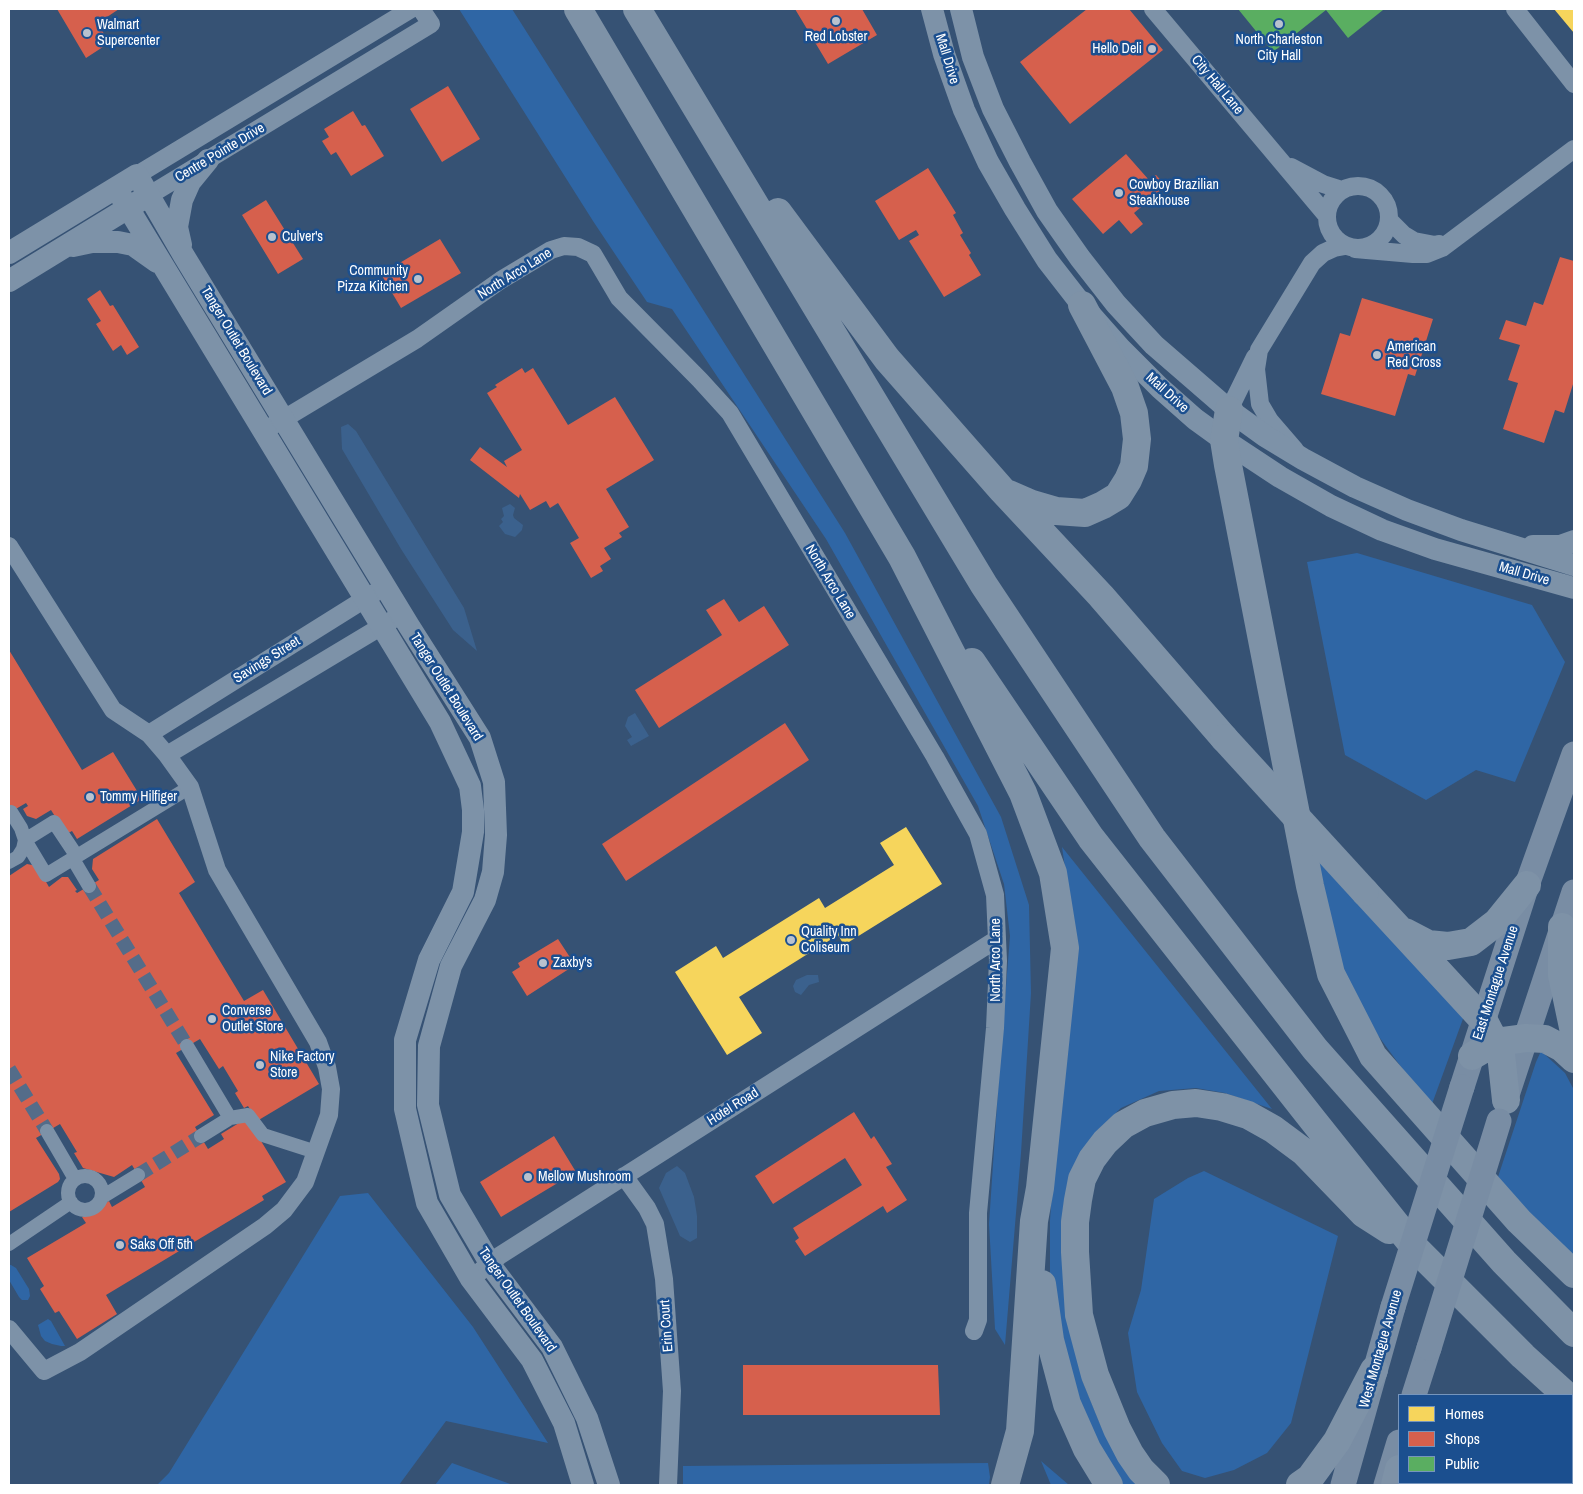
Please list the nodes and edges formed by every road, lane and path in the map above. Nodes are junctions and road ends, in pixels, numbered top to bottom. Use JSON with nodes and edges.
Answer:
{"nodes":[{"id":1,"x":411,"y":9,"type":"edge"},
{"id":2,"x":421,"y":9,"type":"edge"},
{"id":3,"x":578,"y":9,"type":"edge"},
{"id":4,"x":637,"y":9,"type":"edge"},
{"id":5,"x":932,"y":9,"type":"edge"},
{"id":6,"x":1153,"y":9,"type":"edge"},
{"id":7,"x":1515,"y":9,"type":"edge"},
{"id":8,"x":965,"y":14,"type":"edge"},
{"id":9,"x":675,"y":72,"type":"junction"},
{"id":10,"x":1574,"y":84,"type":"edge"},
{"id":11,"x":1574,"y":149,"type":"edge"},
{"id":12,"x":208,"y":160,"type":"junction"},
{"id":13,"x":1282,"y":162,"type":"junction"},
{"id":14,"x":137,"y":175,"type":"junction"},
{"id":15,"x":116,"y":188,"type":"junction"},
{"id":16,"x":1342,"y":190,"type":"junction"},
{"id":17,"x":148,"y":196,"type":"junction"},
{"id":18,"x":128,"y":208,"type":"junction"},
{"id":19,"x":1327,"y":216,"type":"junction"},
{"id":20,"x":1390,"y":222,"type":"junction"},
{"id":21,"x":1456,"y":238,"type":"junction"},
{"id":22,"x":63,"y":248,"type":"junction"},
{"id":23,"x":1350,"y":248,"type":"junction"},
{"id":24,"x":9,"y":253,"type":"edge"},
{"id":25,"x":184,"y":256,"type":"junction"},
{"id":26,"x":163,"y":268,"type":"junction"},
{"id":27,"x":9,"y":281,"type":"edge"},
{"id":28,"x":1082,"y":305,"type":"junction"},
{"id":29,"x":1259,"y":350,"type":"junction"},
{"id":30,"x":1229,"y":410,"type":"junction"},
{"id":31,"x":283,"y":418,"type":"junction"},
{"id":32,"x":263,"y":431,"type":"junction"},
{"id":33,"x":1224,"y":440,"type":"junction"},
{"id":34,"x":1303,"y":460,"type":"junction"},
{"id":35,"x":1002,"y":490,"type":"junction"},
{"id":36,"x":1574,"y":541,"type":"edge"},
{"id":37,"x":9,"y":546,"type":"edge"},
{"id":38,"x":1515,"y":547,"type":"junction"},
{"id":39,"x":902,"y":557,"type":"junction"},
{"id":40,"x":1574,"y":565,"type":"edge"},
{"id":41,"x":1541,"y":579,"type":"junction"},
{"id":42,"x":385,"y":586,"type":"junction"},
{"id":43,"x":1574,"y":588,"type":"edge"},
{"id":44,"x":365,"y":599,"type":"junction"},
{"id":45,"x":1574,"y":601,"type":"edge"},
{"id":46,"x":402,"y":614,"type":"junction"},
{"id":47,"x":382,"y":626,"type":"junction"},
{"id":48,"x":148,"y":734,"type":"junction"},
{"id":49,"x":1574,"y":754,"type":"edge"},
{"id":50,"x":167,"y":755,"type":"junction"},
{"id":51,"x":190,"y":787,"type":"junction"},
{"id":52,"x":10,"y":812,"type":"dead end"},
{"id":53,"x":25,"y":840,"type":"junction"},
{"id":54,"x":73,"y":860,"type":"junction"},
{"id":55,"x":9,"y":862,"type":"edge"},
{"id":56,"x":1527,"y":885,"type":"junction"},
{"id":57,"x":89,"y":886,"type":"tunnel mouth"},
{"id":58,"x":1574,"y":892,"type":"edge"},
{"id":59,"x":1562,"y":927,"type":"junction"},
{"id":60,"x":1400,"y":929,"type":"junction"},
{"id":61,"x":997,"y":938,"type":"junction"},
{"id":62,"x":1490,"y":1032,"type":"junction"},
{"id":63,"x":1574,"y":1032,"type":"edge"},
{"id":64,"x":1526,"y":1038,"type":"junction"},
{"id":65,"x":188,"y":1046,"type":"tunnel mouth"},
{"id":66,"x":1472,"y":1056,"type":"joint"},
{"id":67,"x":1574,"y":1059,"type":"edge"},
{"id":68,"x":1502,"y":1110,"type":"junction"},
{"id":69,"x":230,"y":1118,"type":"junction"},
{"id":70,"x":47,"y":1131,"type":"tunnel mouth"},
{"id":71,"x":201,"y":1136,"type":"tunnel mouth"},
{"id":72,"x":316,"y":1152,"type":"junction"},
{"id":73,"x":138,"y":1175,"type":"tunnel mouth"},
{"id":74,"x":624,"y":1176,"type":"junction"},
{"id":75,"x":76,"y":1179,"type":"junction"},
{"id":76,"x":1040,"y":1188,"type":"junction"},
{"id":77,"x":102,"y":1197,"type":"junction"},
{"id":78,"x":71,"y":1202,"type":"junction"},
{"id":79,"x":1422,"y":1213,"type":"joint"},
{"id":80,"x":9,"y":1244,"type":"edge"},
{"id":81,"x":1415,"y":1248,"type":"junction"},
{"id":82,"x":489,"y":1262,"type":"junction"},
{"id":83,"x":1574,"y":1274,"type":"edge"},
{"id":84,"x":471,"y":1279,"type":"junction"},
{"id":85,"x":9,"y":1329,"type":"edge"},
{"id":86,"x":974,"y":1331,"type":"dead end"},
{"id":87,"x":1574,"y":1332,"type":"edge"},
{"id":88,"x":1523,"y":1356,"type":"junction"},
{"id":89,"x":1374,"y":1370,"type":"junction"},
{"id":90,"x":1414,"y":1394,"type":"edge"},
{"id":91,"x":1554,"y":1394,"type":"edge"},
{"id":92,"x":1565,"y":1394,"type":"edge"},
{"id":93,"x":1398,"y":1445,"type":"edge"},
{"id":94,"x":584,"y":1485,"type":"edge"},
{"id":95,"x":609,"y":1485,"type":"edge"},
{"id":96,"x":668,"y":1485,"type":"edge"},
{"id":97,"x":1005,"y":1485,"type":"edge"},
{"id":98,"x":1109,"y":1485,"type":"edge"},
{"id":99,"x":1156,"y":1485,"type":"edge"},
{"id":100,"x":1300,"y":1485,"type":"edge"},
{"id":101,"x":1343,"y":1485,"type":"edge"},
{"id":102,"x":1386,"y":1485,"type":"edge"}],
"edges":[{"from":1,"to":14,"type":"street","name":"Centre Pointe Drive"},
{"from":2,"to":12,"type":"street","name":"Centre Pointe Drive"},
{"from":3,"to":39,"type":"highway"},
{"from":4,"to":9,"type":"highway"},
{"from":5,"to":28,"type":"street","name":"Mall Drive"},
{"from":6,"to":13,"type":"street","name":"City Hall Lane"},
{"from":7,"to":10,"type":"street"},
{"from":8,"to":30,"type":"street","name":"Mall Drive"},
{"from":9,"to":35,"type":"highway"},
{"from":9,"to":87,"type":"highway"},
{"from":11,"to":21,"type":"street"},
{"from":12,"to":17,"type":"street","name":"Centre Pointe Drive"},
{"from":12,"to":25,"type":"street"},
{"from":13,"to":16,"type":"street","name":"City Hall Lane"},
{"from":13,"to":19,"type":"street","name":"City Hall Lane"},
{"from":14,"to":15,"type":"street","name":"Centre Pointe Drive"},
{"from":14,"to":17,"type":"street","name":"Tanger Outlet Boulevard"},
{"from":15,"to":18,"type":"street","name":"Tanger Outlet Boulevard"},
{"from":15,"to":24,"type":"street","name":"Centre Pointe Drive"},
{"from":16,"to":19,"type":"street"},
{"from":16,"to":20,"type":"street"},
{"from":17,"to":18,"type":"street","name":"Centre Pointe Drive"},
{"from":17,"to":25,"type":"street","name":"Tanger Outlet Boulevard"},
{"from":18,"to":22,"type":"street","name":"Centre Pointe Drive"},
{"from":18,"to":26,"type":"street","name":"Tanger Outlet Boulevard"},
{"from":19,"to":23,"type":"street"},
{"from":20,"to":21,"type":"street"},
{"from":20,"to":23,"type":"street"},
{"from":21,"to":23,"type":"street"},
{"from":22,"to":26,"type":"street"},
{"from":22,"to":27,"type":"street","name":"Centre Pointe Drive"},
{"from":23,"to":29,"type":"street"},
{"from":25,"to":31,"type":"street","name":"Tanger Outlet Boulevard"},
{"from":26,"to":32,"type":"street","name":"Tanger Outlet Boulevard"},
{"from":28,"to":33,"type":"street","name":"Mall Drive"},
{"from":28,"to":35,"type":"highway"},
{"from":29,"to":30,"type":"street"},
{"from":29,"to":34,"type":"street"},
{"from":30,"to":33,"type":"highway"},
{"from":30,"to":34,"type":"street","name":"Mall Drive"},
{"from":31,"to":32,"type":"street","name":"North Arco Lane"},
{"from":31,"to":42,"type":"street","name":"Tanger Outlet Boulevard"},
{"from":31,"to":61,"type":"street","name":"North Arco Lane"},
{"from":32,"to":44,"type":"street","name":"Tanger Outlet Boulevard"},
{"from":33,"to":41,"type":"street","name":"Mall Drive"},
{"from":33,"to":83,"type":"highway"},
{"from":34,"to":38,"type":"street","name":"Mall Drive"},
{"from":35,"to":60,"type":"highway","bridge":true},
{"from":36,"to":38,"type":"street"},
{"from":37,"to":48,"type":"street"},
{"from":38,"to":40,"type":"street","name":"Mall Drive"},
{"from":39,"to":76,"type":"highway"},
{"from":39,"to":81,"type":"highway"},
{"from":41,"to":43,"type":"street","name":"Mall Drive"},
{"from":41,"to":45,"type":"street"},
{"from":42,"to":44,"type":"street","name":"Savings Street"},
{"from":42,"to":46,"type":"street","name":"Tanger Outlet Boulevard"},
{"from":44,"to":47,"type":"street","name":"Tanger Outlet Boulevard"},
{"from":44,"to":48,"type":"street","name":"Savings Street"},
{"from":46,"to":47,"type":"street"},
{"from":46,"to":82,"type":"street","name":"Tanger Outlet Boulevard"},
{"from":47,"to":50,"type":"street"},
{"from":47,"to":84,"type":"street","name":"Tanger Outlet Boulevard"},
{"from":48,"to":50,"type":"street"},
{"from":49,"to":56,"type":"main road","name":"East Montague Avenue"},
{"from":50,"to":51,"type":"street"},
{"from":51,"to":54,"type":"street"},
{"from":51,"to":72,"type":"street"},
{"from":52,"to":53,"type":"street"},
{"from":53,"to":54,"type":"street"},
{"from":53,"to":54,"type":"street"},
{"from":53,"to":55,"type":"street"},
{"from":54,"to":57,"type":"street"},
{"from":56,"to":60,"type":"highway"},
{"from":56,"to":62,"type":"main road","name":"East Montague Avenue"},
{"from":58,"to":59,"type":"main road"},
{"from":59,"to":63,"type":"highway"},
{"from":59,"to":64,"type":"main road"},
{"from":60,"to":62,"type":"highway"},
{"from":61,"to":74,"type":"street","name":"Hotel Road"},
{"from":61,"to":86,"type":"street","name":"North Arco Lane"},
{"from":62,"to":64,"type":"highway"},
{"from":62,"to":66,"type":"highway"},
{"from":62,"to":68,"type":"highway"},
{"from":64,"to":67,"type":"highway"},
{"from":64,"to":68,"type":"main road"},
{"from":65,"to":69,"type":"street"},
{"from":66,"to":79,"type":"main road","name":"East Montague Avenue","bridge":true},
{"from":68,"to":90,"type":"main road","bridge":true},
{"from":69,"to":71,"type":"street"},
{"from":69,"to":72,"type":"street"},
{"from":70,"to":75,"type":"street"},
{"from":72,"to":85,"type":"street"},
{"from":73,"to":77,"type":"street"},
{"from":74,"to":82,"type":"street","name":"Hotel Road"},
{"from":74,"to":96,"type":"street","name":"Erin Court"},
{"from":75,"to":77,"type":"street"},
{"from":75,"to":78,"type":"street"},
{"from":76,"to":97,"type":"highway"},
{"from":76,"to":98,"type":"highway"},
{"from":77,"to":78,"type":"street"},
{"from":78,"to":80,"type":"street"},
{"from":79,"to":89,"type":"main road","name":"West Montague Avenue","bridge":true},
{"from":81,"to":88,"type":"highway"},
{"from":81,"to":99,"type":"highway"},
{"from":82,"to":84,"type":"street","name":"Hotel Road"},
{"from":82,"to":95,"type":"street","name":"Tanger Outlet Boulevard"},
{"from":84,"to":94,"type":"street","name":"Tanger Outlet Boulevard"},
{"from":88,"to":91,"type":"highway"},
{"from":88,"to":92,"type":"highway"},
{"from":89,"to":100,"type":"highway"},
{"from":89,"to":101,"type":"main road","name":"West Montague Avenue"},
{"from":93,"to":102,"type":"main road"}]}
